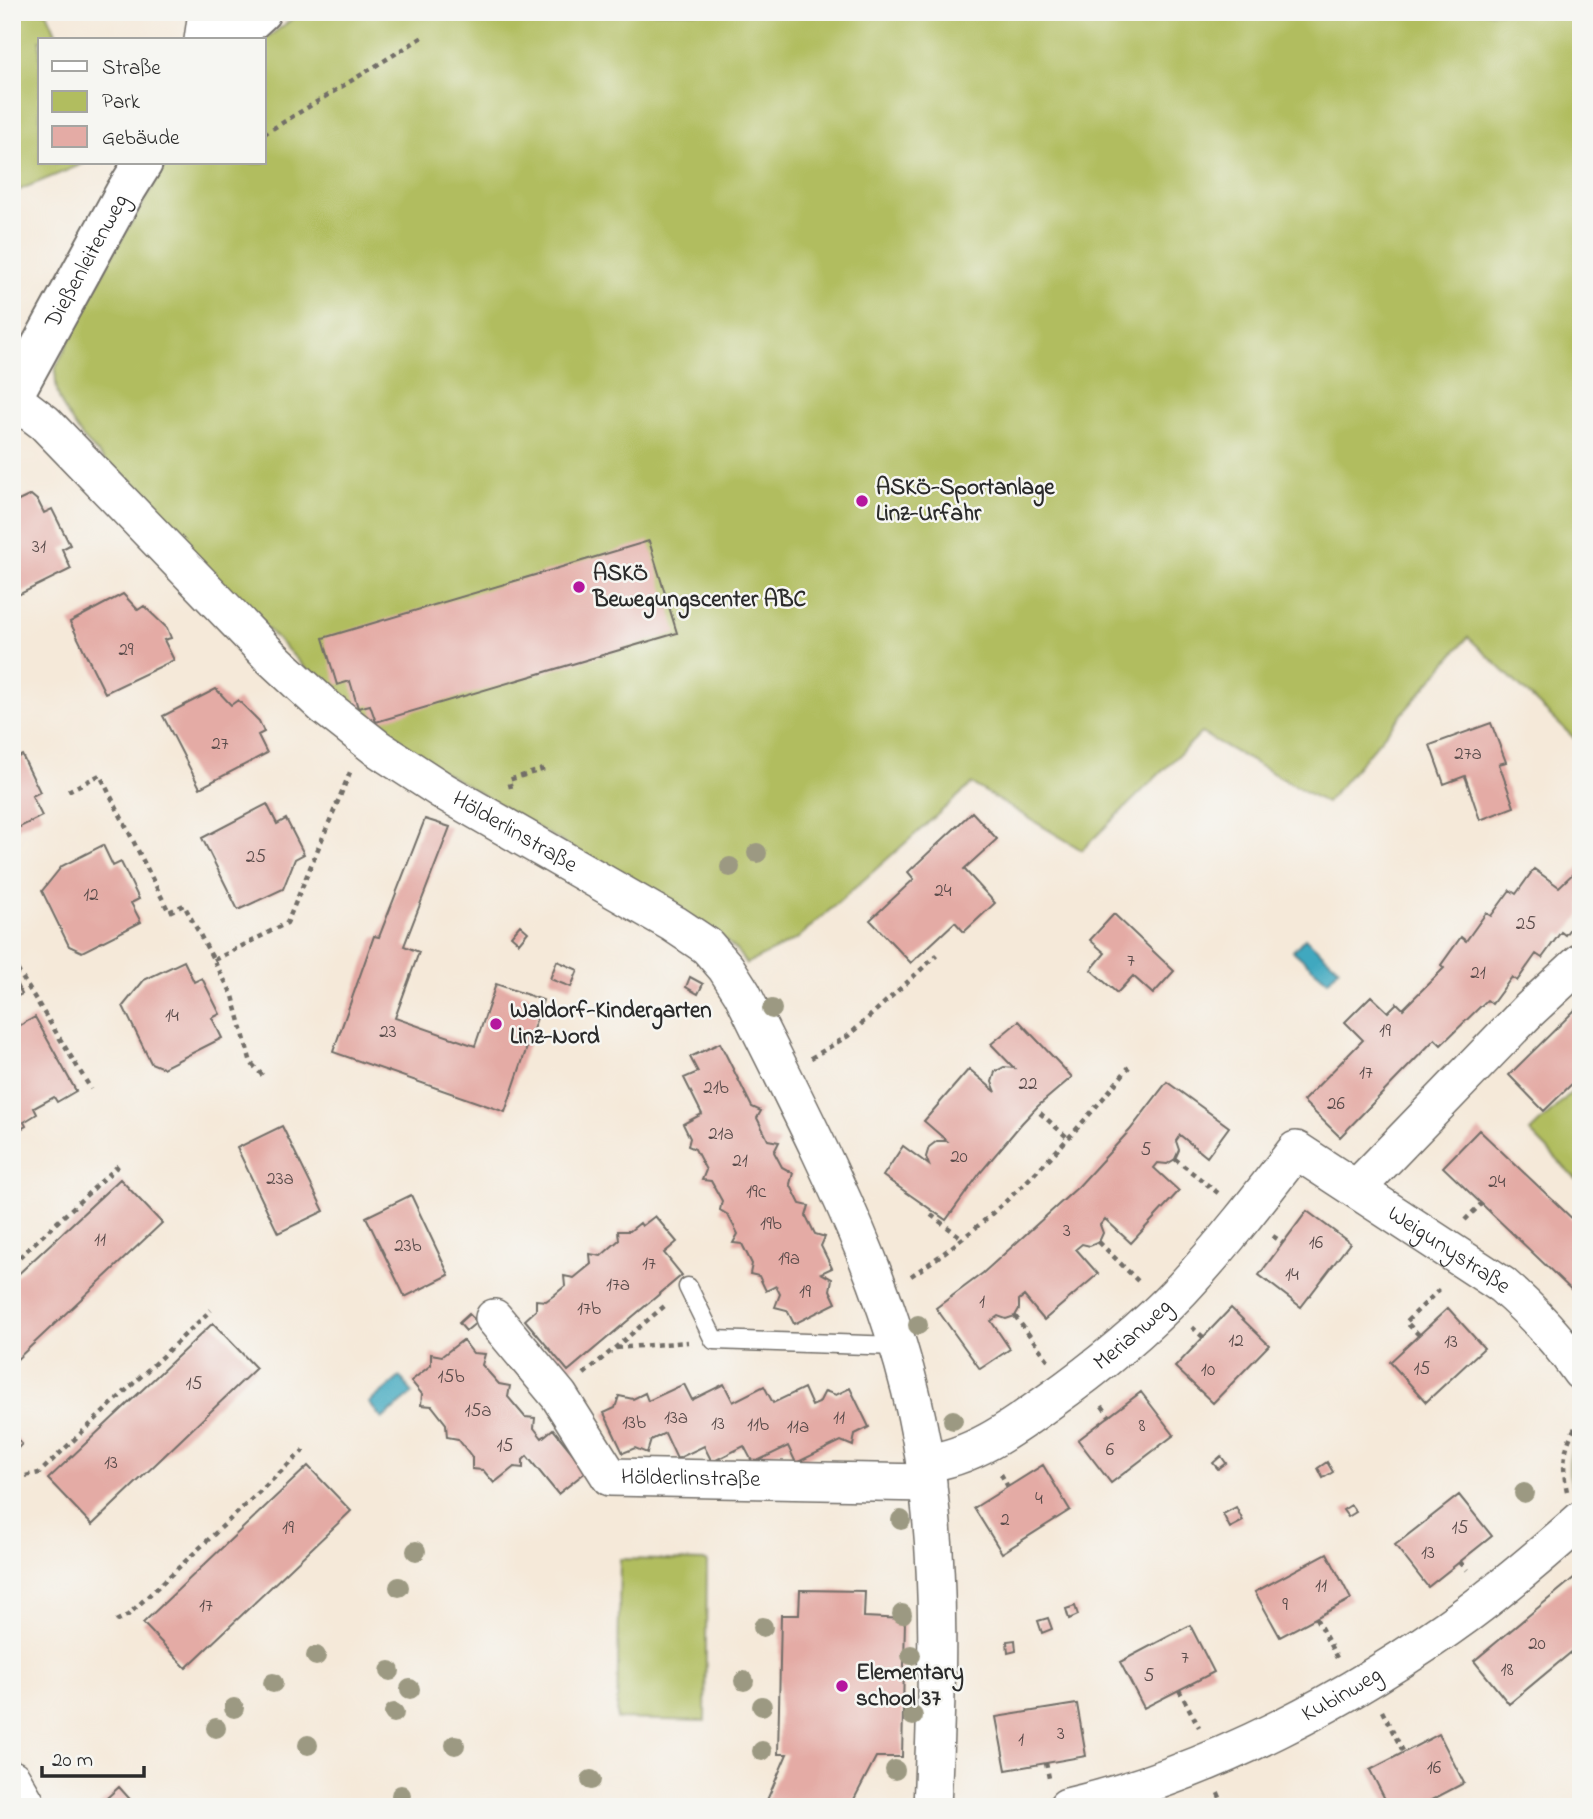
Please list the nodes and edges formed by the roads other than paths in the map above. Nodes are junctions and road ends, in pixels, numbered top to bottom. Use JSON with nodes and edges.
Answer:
{"nodes":[{"id":1,"x":207,"y":12,"type":"edge"},
{"id":2,"x":261,"y":12,"type":"edge"},
{"id":3,"x":203,"y":38,"type":"edge"},
{"id":4,"x":232,"y":38,"type":"edge"},
{"id":5,"x":142,"y":164,"type":"edge"},
{"id":6,"x":12,"y":398,"type":"edge"},
{"id":7,"x":1581,"y":962,"type":"edge"},
{"id":8,"x":1296,"y":1150,"type":"joint"},
{"id":9,"x":1356,"y":1189,"type":"junction"},
{"id":10,"x":681,"y":1292,"type":"road end"},
{"id":11,"x":494,"y":1318,"type":"dead end"},
{"id":12,"x":898,"y":1346,"type":"junction"},
{"id":13,"x":1581,"y":1372,"type":"edge"},
{"id":14,"x":927,"y":1473,"type":"junction"},
{"id":15,"x":1576,"y":1511,"type":"edge"},
{"id":16,"x":12,"y":1779,"type":"edge"},
{"id":17,"x":28,"y":1807,"type":"edge"},
{"id":18,"x":932,"y":1807,"type":"edge"},
{"id":19,"x":1067,"y":1807,"type":"edge"}],
"edges":[{"from":1,"to":3,"type":"street"},
{"from":2,"to":4,"type":"street"},
{"from":5,"to":6,"type":"street","name":"Dießenleitenweg"},
{"from":6,"to":12,"type":"street","name":"Hölderlinstraße"},
{"from":7,"to":9,"type":"street"},
{"from":8,"to":9,"type":"street","name":"Weigunystraße"},
{"from":8,"to":14,"type":"street","name":"Merianweg"},
{"from":9,"to":13,"type":"street","name":"Weigunystraße"},
{"from":10,"to":12,"type":"lane"},
{"from":11,"to":14,"type":"street","name":"Hölderlinstraße"},
{"from":12,"to":14,"type":"street","name":"Hölderlinstraße"},
{"from":14,"to":18,"type":"street","name":"Hölderlinstraße"},
{"from":15,"to":19,"type":"street","name":"Kubinweg"},
{"from":16,"to":17,"type":"street"}]}
